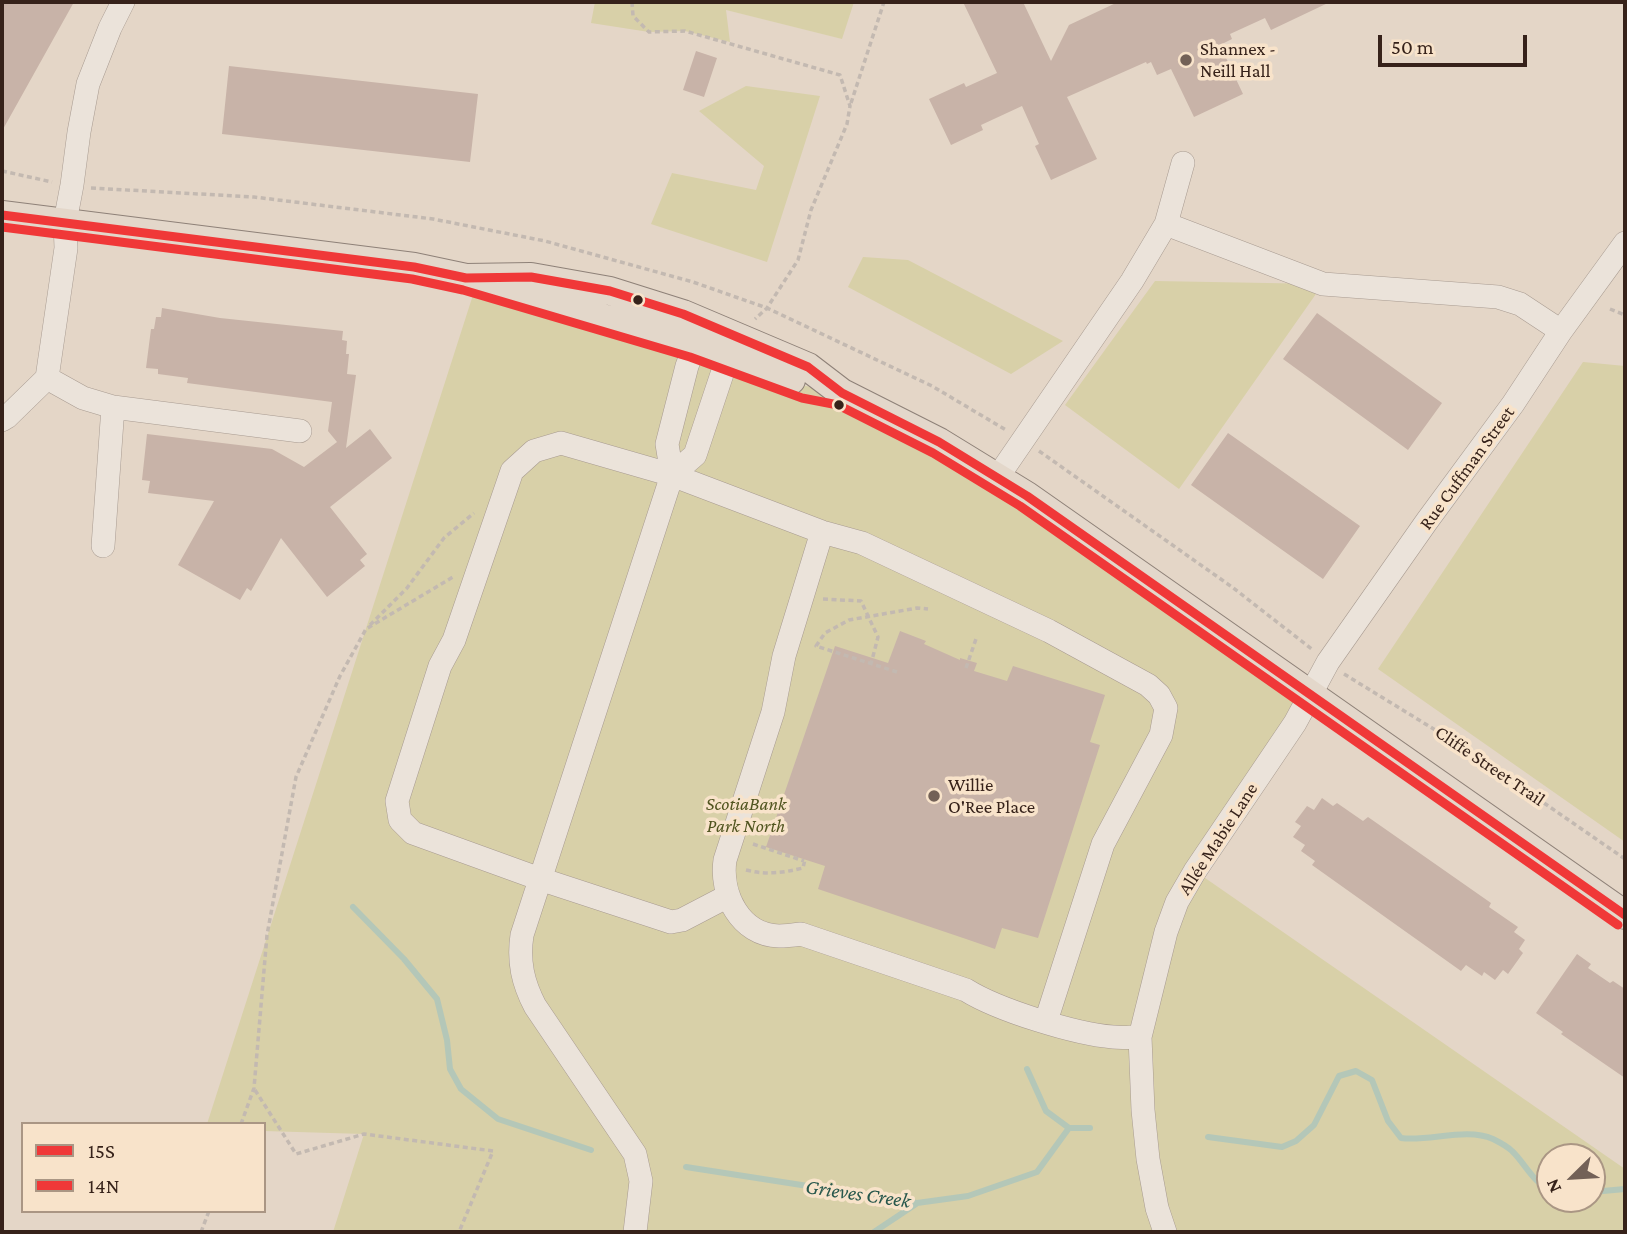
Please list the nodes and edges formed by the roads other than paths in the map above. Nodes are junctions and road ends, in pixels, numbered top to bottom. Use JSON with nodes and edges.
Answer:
{"nodes":[{"id":1,"x":123,"y":2,"type":"edge"},
{"id":2,"x":1183,"y":163,"type":"dead end"},
{"id":3,"x":2,"y":215,"type":"edge"},
{"id":4,"x":65,"y":222,"type":"junction"},
{"id":5,"x":1166,"y":224,"type":"junction"},
{"id":6,"x":1625,"y":243,"type":"edge"},
{"id":7,"x":466,"y":278,"type":"junction"},
{"id":8,"x":1561,"y":331,"type":"junction"},
{"id":9,"x":695,"y":344,"type":"junction"},
{"id":10,"x":731,"y":346,"type":"junction"},
{"id":11,"x":47,"y":378,"type":"junction"},
{"id":12,"x":113,"y":407,"type":"junction"},
{"id":13,"x":2,"y":420,"type":"edge"},
{"id":14,"x":300,"y":431,"type":"dead end"},
{"id":15,"x":672,"y":475,"type":"junction"},
{"id":16,"x":997,"y":478,"type":"junction"},
{"id":17,"x":822,"y":533,"type":"junction"},
{"id":18,"x":103,"y":546,"type":"dead end"},
{"id":19,"x":1311,"y":694,"type":"junction"},
{"id":20,"x":540,"y":879,"type":"junction"},
{"id":21,"x":728,"y":896,"type":"junction"},
{"id":22,"x":1625,"y":915,"type":"edge"},
{"id":23,"x":1046,"y":1021,"type":"junction"},
{"id":24,"x":1140,"y":1037,"type":"junction"},
{"id":25,"x":635,"y":1232,"type":"edge"},
{"id":26,"x":1164,"y":1232,"type":"edge"}],
"edges":[{"from":1,"to":4,"type":"street"},
{"from":2,"to":5,"type":"street"},
{"from":3,"to":4,"type":"main road"},
{"from":4,"to":7,"type":"main road"},
{"from":4,"to":11,"type":"street"},
{"from":5,"to":8,"type":"street"},
{"from":5,"to":16,"type":"street"},
{"from":6,"to":8,"type":"street","name":"Rue Cuffman Street"},
{"from":7,"to":9,"type":"main road"},
{"from":7,"to":9,"type":"main road"},
{"from":8,"to":19,"type":"street","name":"Rue Cuffman Street"},
{"from":9,"to":10,"type":"main road"},
{"from":9,"to":15,"type":"street"},
{"from":10,"to":15,"type":"street"},
{"from":10,"to":16,"type":"main road"},
{"from":11,"to":12,"type":"street"},
{"from":11,"to":13,"type":"street"},
{"from":12,"to":14,"type":"street"},
{"from":12,"to":18,"type":"street"},
{"from":15,"to":17,"type":"street"},
{"from":15,"to":20,"type":"street"},
{"from":15,"to":20,"type":"street"},
{"from":16,"to":19,"type":"main road"},
{"from":17,"to":21,"type":"street"},
{"from":17,"to":23,"type":"street"},
{"from":19,"to":22,"type":"main road"},
{"from":19,"to":24,"type":"street","name":"Allée Mabie Lane"},
{"from":20,"to":21,"type":"street"},
{"from":20,"to":25,"type":"street"},
{"from":21,"to":23,"type":"street"},
{"from":23,"to":24,"type":"street"},
{"from":24,"to":26,"type":"street","name":"Allée Mabie Lane"}]}
